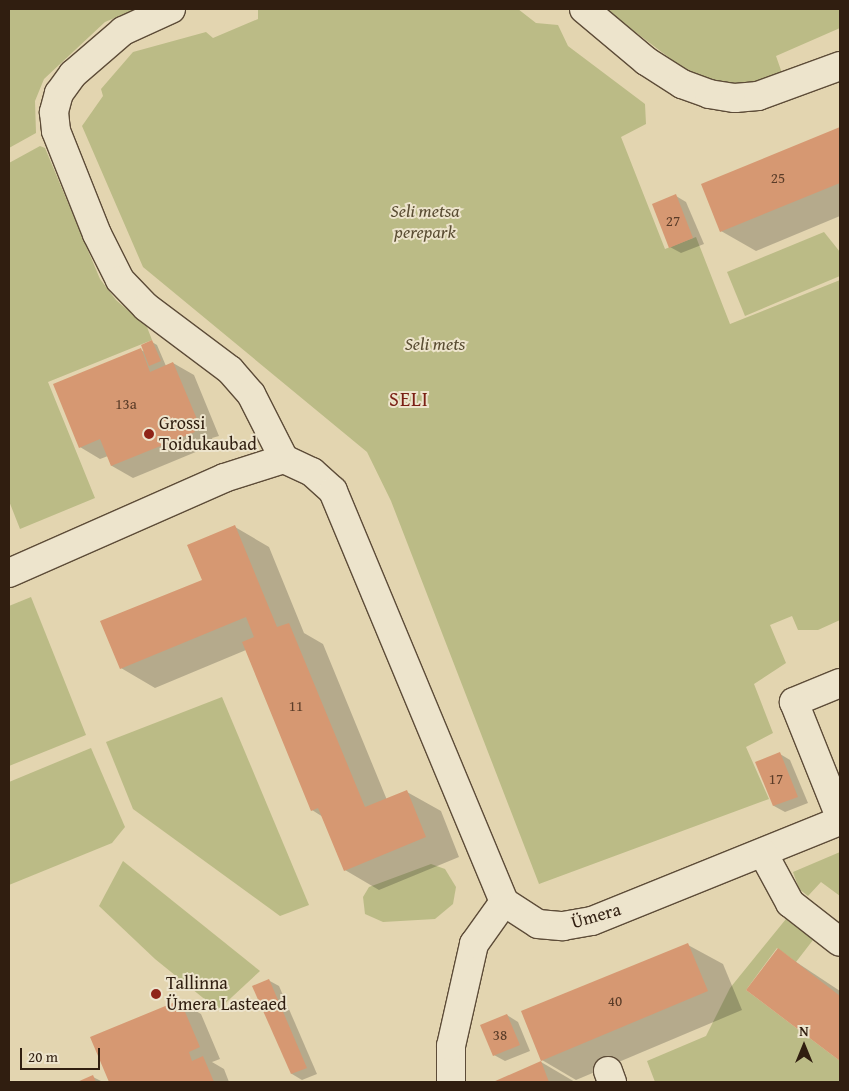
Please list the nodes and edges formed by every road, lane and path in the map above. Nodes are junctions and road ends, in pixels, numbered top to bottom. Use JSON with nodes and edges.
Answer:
{"nodes":[{"id":1,"x":171,"y":9,"type":"edge"},
{"id":2,"x":584,"y":9,"type":"edge"},
{"id":3,"x":840,"y":66,"type":"edge"},
{"id":4,"x":284,"y":459,"type":"junction"},
{"id":5,"x":9,"y":573,"type":"edge"},
{"id":6,"x":840,"y":683,"type":"edge"},
{"id":7,"x":840,"y":817,"type":"edge"},
{"id":8,"x":840,"y":821,"type":"edge"},
{"id":9,"x":763,"y":853,"type":"junction"},
{"id":10,"x":504,"y":902,"type":"junction"},
{"id":11,"x":840,"y":942,"type":"edge"},
{"id":12,"x":451,"y":1082,"type":"edge"}],
"edges":[{"from":1,"to":4,"type":"street"},
{"from":2,"to":3,"type":"street"},
{"from":4,"to":5,"type":"street"},
{"from":4,"to":10,"type":"street"},
{"from":6,"to":7,"type":"street"},
{"from":8,"to":9,"type":"street","name":"Ümera"},
{"from":9,"to":10,"type":"street","name":"Ümera"},
{"from":9,"to":11,"type":"street"},
{"from":10,"to":12,"type":"street"}]}
